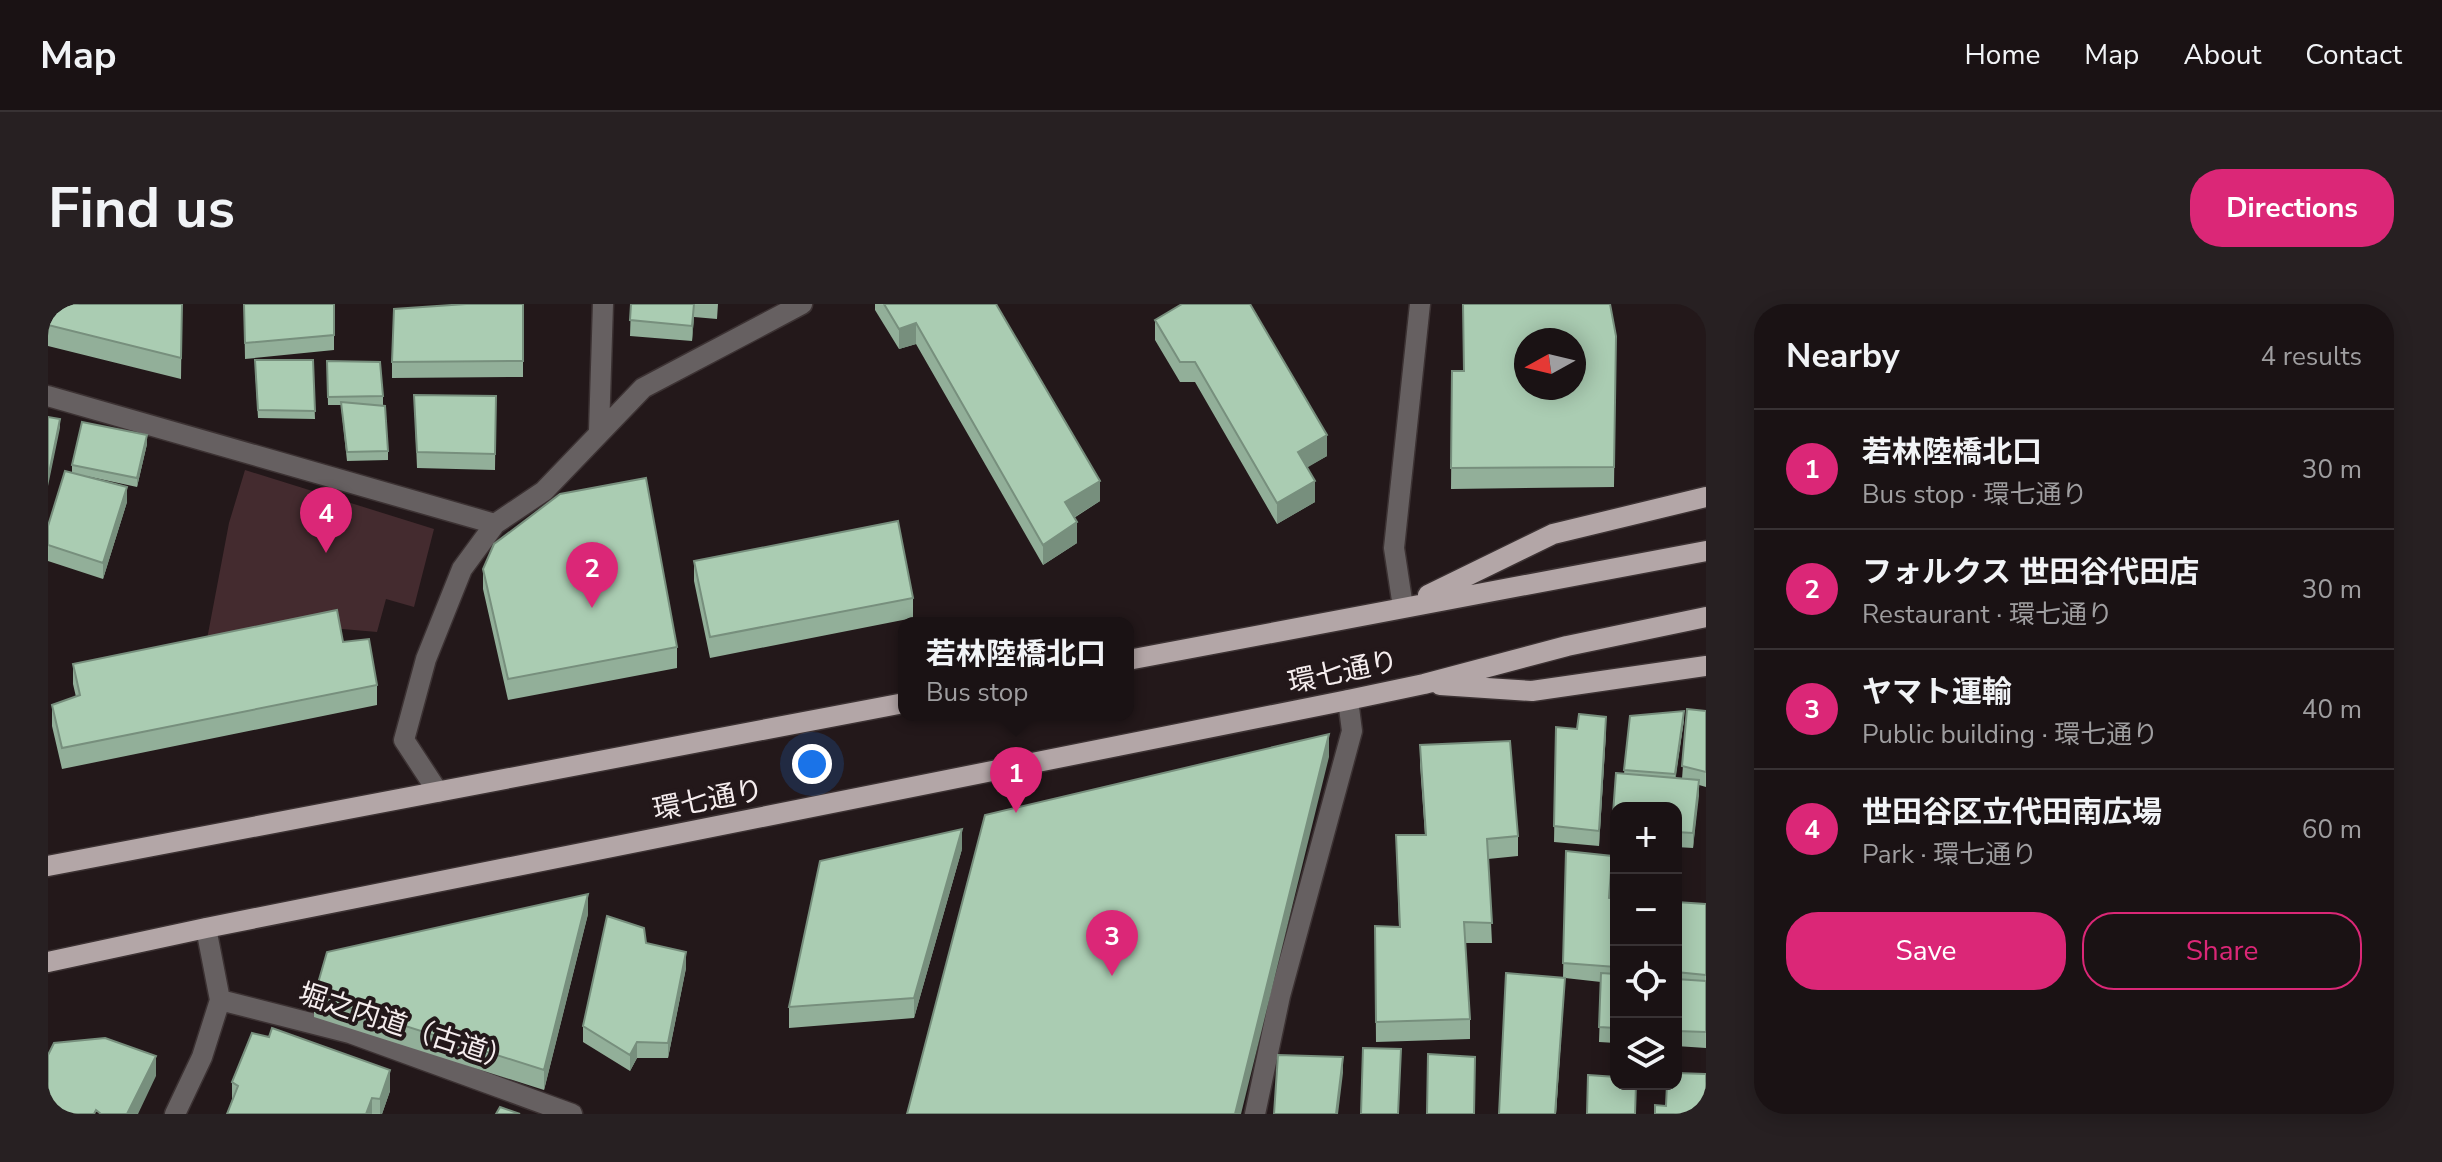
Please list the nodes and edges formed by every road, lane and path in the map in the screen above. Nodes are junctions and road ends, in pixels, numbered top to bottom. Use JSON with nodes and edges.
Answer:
{"nodes":[{"id":1,"x":603,"y":304,"type":"edge"},
{"id":2,"x":802,"y":304,"type":"edge"},
{"id":3,"x":1420,"y":304,"type":"edge"},
{"id":4,"x":48,"y":396,"type":"edge"},
{"id":5,"x":599,"y":431,"type":"junction"},
{"id":6,"x":1706,"y":497,"type":"edge"},
{"id":7,"x":495,"y":524,"type":"junction"},
{"id":8,"x":1706,"y":551,"type":"edge"},
{"id":9,"x":1403,"y":607,"type":"junction"},
{"id":10,"x":1706,"y":617,"type":"edge"},
{"id":11,"x":1134,"y":659,"type":"edge"},
{"id":12,"x":1706,"y":666,"type":"edge"},
{"id":13,"x":1424,"y":684,"type":"junction"},
{"id":14,"x":1348,"y":700,"type":"junction"},
{"id":15,"x":898,"y":704,"type":"edge"},
{"id":16,"x":438,"y":792,"type":"junction"},
{"id":17,"x":48,"y":866,"type":"edge"},
{"id":18,"x":206,"y":928,"type":"junction"},
{"id":19,"x":48,"y":962,"type":"edge"},
{"id":20,"x":220,"y":1000,"type":"junction"},
{"id":21,"x":175,"y":1114,"type":"edge"},
{"id":22,"x":572,"y":1114,"type":"edge"},
{"id":23,"x":1255,"y":1114,"type":"edge"}],
"edges":[{"from":1,"to":5,"type":"street"},
{"from":2,"to":5,"type":"street"},
{"from":3,"to":9,"type":"street"},
{"from":4,"to":7,"type":"street"},
{"from":5,"to":7,"type":"street"},
{"from":6,"to":9,"type":"main road"},
{"from":7,"to":16,"type":"street"},
{"from":8,"to":9,"type":"main road","name":"環七通り"},
{"from":9,"to":11,"type":"main road","name":"環七通り"},
{"from":10,"to":13,"type":"main road","name":"環七通り"},
{"from":12,"to":13,"type":"main road"},
{"from":13,"to":14,"type":"main road","name":"環七通り"},
{"from":14,"to":18,"type":"main road","name":"環七通り"},
{"from":14,"to":23,"type":"street"},
{"from":15,"to":16,"type":"main road","name":"環七通り"},
{"from":16,"to":17,"type":"main road","name":"環七通り"},
{"from":18,"to":19,"type":"main road","name":"環七通り"},
{"from":18,"to":20,"type":"street"},
{"from":20,"to":21,"type":"street"},
{"from":20,"to":22,"type":"street","name":"堀之内道（古道）"}]}
